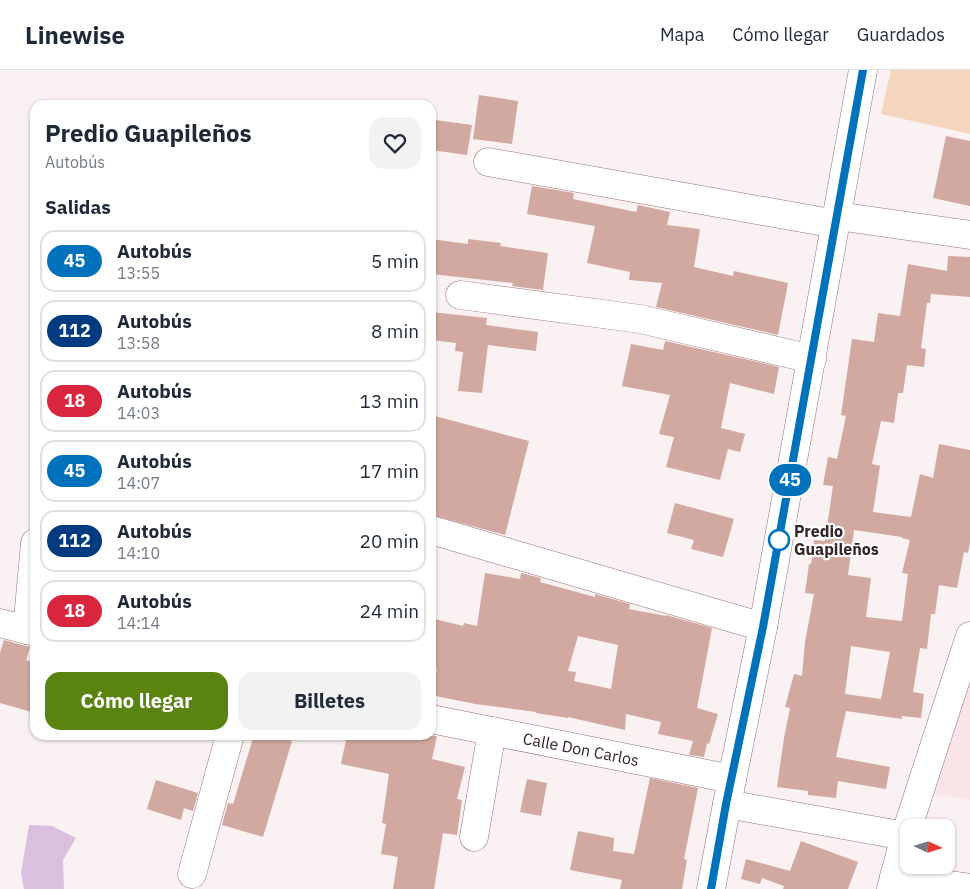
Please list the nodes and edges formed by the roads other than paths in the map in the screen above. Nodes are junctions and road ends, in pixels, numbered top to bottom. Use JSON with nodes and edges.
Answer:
{"nodes":[{"id":1,"x":863,"y":70,"type":"edge"},
{"id":2,"x":488,"y":162,"type":"dead end"},
{"id":3,"x":836,"y":220,"type":"junction"},
{"id":4,"x":970,"y":235,"type":"edge"},
{"id":5,"x":460,"y":295,"type":"dead end"},
{"id":6,"x":812,"y":359,"type":"junction"},
{"id":7,"x":436,"y":531,"type":"edge"},
{"id":8,"x":0,"y":623,"type":"edge"},
{"id":9,"x":763,"y":627,"type":"junction"},
{"id":10,"x":30,"y":631,"type":"edge"},
{"id":11,"x":970,"y":636,"type":"edge"},
{"id":12,"x":436,"y":720,"type":"edge"},
{"id":13,"x":492,"y":731,"type":"junction"},
{"id":14,"x":229,"y":740,"type":"edge"},
{"id":15,"x":729,"y":791,"type":"junction"},
{"id":16,"x":911,"y":819,"type":"edge"},
{"id":17,"x":900,"y":835,"type":"edge"},
{"id":18,"x":474,"y":837,"type":"dead end"},
{"id":19,"x":900,"y":854,"type":"edge"},
{"id":20,"x":192,"y":874,"type":"dead end"},
{"id":21,"x":892,"y":883,"type":"edge"},
{"id":22,"x":970,"y":888,"type":"edge"},
{"id":23,"x":711,"y":889,"type":"edge"}],
"edges":[{"from":1,"to":3,"type":"main road"},
{"from":2,"to":3,"type":"main road"},
{"from":3,"to":4,"type":"main road"},
{"from":3,"to":6,"type":"main road"},
{"from":5,"to":6,"type":"main road"},
{"from":6,"to":9,"type":"main road"},
{"from":7,"to":9,"type":"main road"},
{"from":8,"to":10,"type":"main road"},
{"from":9,"to":15,"type":"main road"},
{"from":11,"to":16,"type":"main road"},
{"from":12,"to":13,"type":"main road","name":"Calle Don Carlos"},
{"from":13,"to":15,"type":"main road","name":"Calle Don Carlos"},
{"from":13,"to":18,"type":"main road"},
{"from":14,"to":20,"type":"main road"},
{"from":15,"to":17,"type":"main road","name":"Calle Don Carlos"},
{"from":15,"to":23,"type":"main road"},
{"from":19,"to":21,"type":"main road"},
{"from":21,"to":22,"type":"main road"}]}
